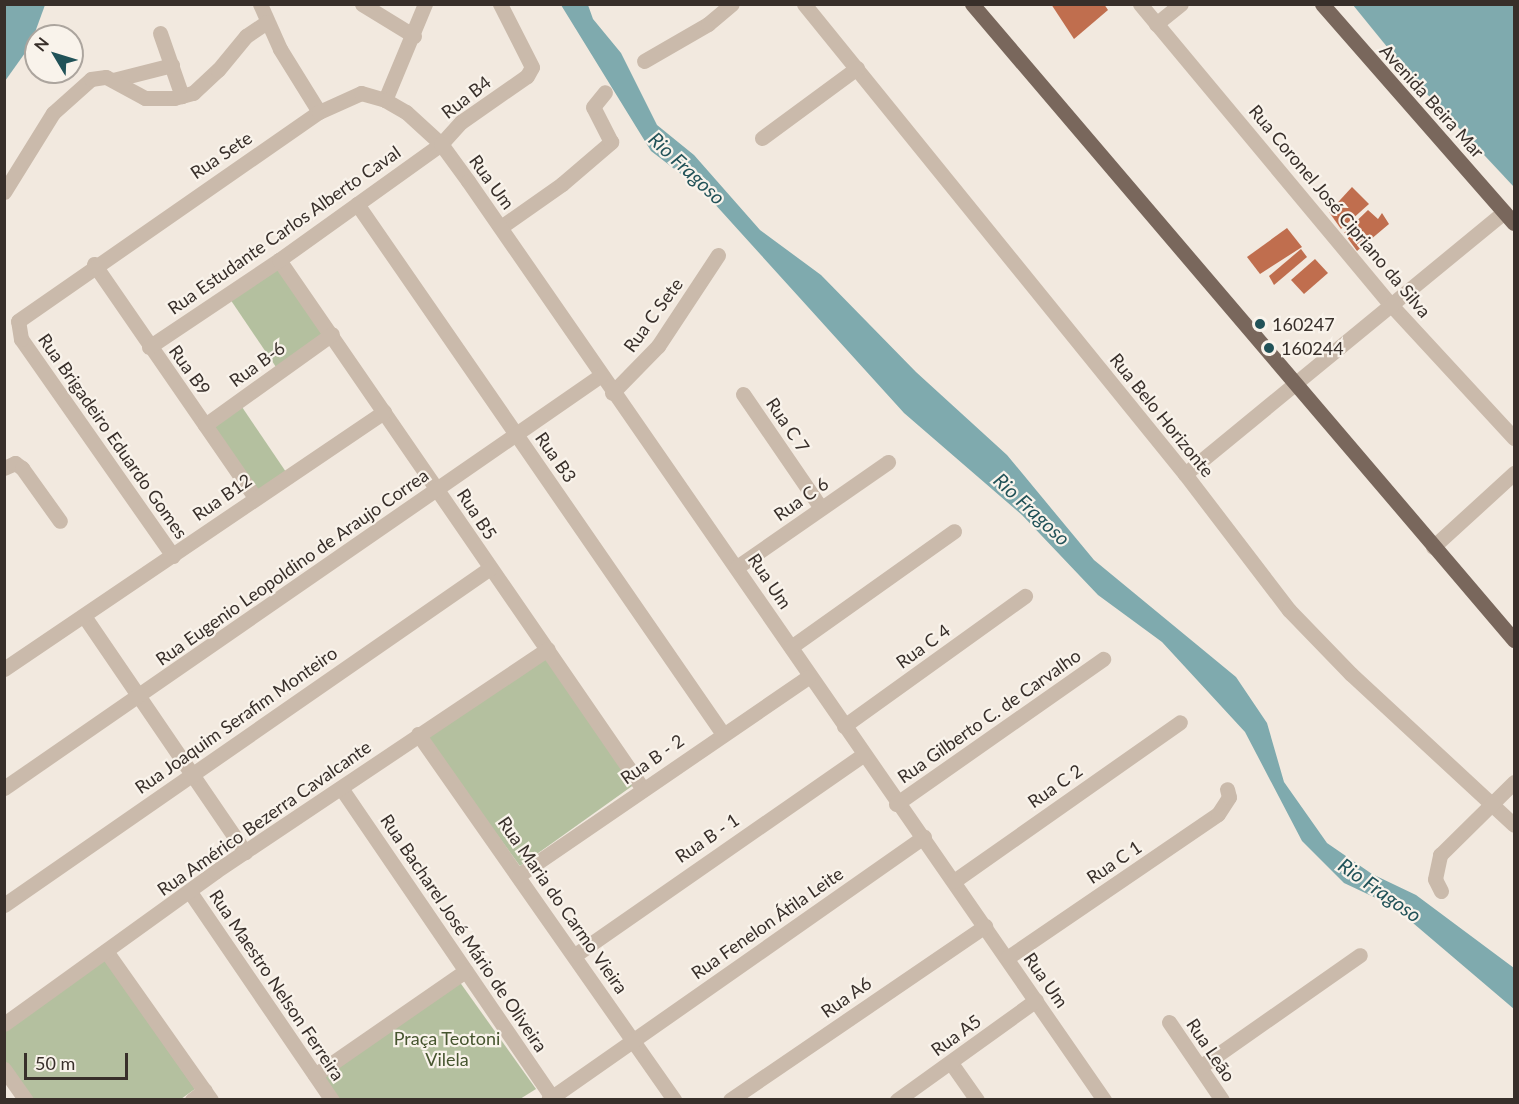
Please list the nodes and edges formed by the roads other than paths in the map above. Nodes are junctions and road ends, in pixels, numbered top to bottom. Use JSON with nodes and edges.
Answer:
{"nodes":[{"id":1,"x":261,"y":4,"type":"edge"},
{"id":2,"x":362,"y":4,"type":"edge"},
{"id":3,"x":425,"y":4,"type":"edge"},
{"id":4,"x":500,"y":4,"type":"edge"},
{"id":5,"x":732,"y":4,"type":"edge"},
{"id":6,"x":804,"y":4,"type":"edge"},
{"id":7,"x":972,"y":4,"type":"edge"},
{"id":8,"x":1140,"y":4,"type":"edge"},
{"id":9,"x":1181,"y":4,"type":"edge"},
{"id":10,"x":1322,"y":4,"type":"edge"},
{"id":11,"x":267,"y":22,"type":"junction"},
{"id":12,"x":1156,"y":24,"type":"junction"},
{"id":13,"x":160,"y":33,"type":"dead end"},
{"id":14,"x":414,"y":36,"type":"junction"},
{"id":15,"x":644,"y":61,"type":"dead end"},
{"id":16,"x":172,"y":65,"type":"junction"},
{"id":17,"x":857,"y":68,"type":"junction"},
{"id":18,"x":113,"y":81,"type":"junction"},
{"id":19,"x":605,"y":92,"type":"dead end"},
{"id":20,"x":182,"y":96,"type":"junction"},
{"id":21,"x":385,"y":100,"type":"junction"},
{"id":22,"x":319,"y":112,"type":"junction"},
{"id":23,"x":762,"y":138,"type":"dead end"},
{"id":24,"x":441,"y":144,"type":"junction"},
{"id":25,"x":4,"y":192,"type":"edge"},
{"id":26,"x":357,"y":204,"type":"junction"},
{"id":27,"x":1509,"y":217,"type":"edge"},
{"id":28,"x":501,"y":227,"type":"junction"},
{"id":29,"x":718,"y":255,"type":"dead end"},
{"id":30,"x":279,"y":260,"type":"junction"},
{"id":31,"x":94,"y":264,"type":"junction"},
{"id":32,"x":1392,"y":306,"type":"junction"},
{"id":33,"x":332,"y":334,"type":"junction"},
{"id":34,"x":21,"y":339,"type":"joint"},
{"id":35,"x":149,"y":347,"type":"junction"},
{"id":36,"x":600,"y":376,"type":"junction"},
{"id":37,"x":1295,"y":387,"type":"junction"},
{"id":38,"x":612,"y":393,"type":"junction"},
{"id":39,"x":743,"y":394,"type":"dead end"},
{"id":40,"x":384,"y":412,"type":"junction"},
{"id":41,"x":205,"y":425,"type":"junction"},
{"id":42,"x":516,"y":435,"type":"junction"},
{"id":43,"x":1515,"y":438,"type":"edge"},
{"id":44,"x":888,"y":462,"type":"dead end"},
{"id":45,"x":4,"y":468,"type":"edge"},
{"id":46,"x":1515,"y":473,"type":"edge"},
{"id":47,"x":1185,"y":474,"type":"junction"},
{"id":48,"x":438,"y":489,"type":"junction"},
{"id":49,"x":255,"y":498,"type":"junction"},
{"id":50,"x":821,"y":508,"type":"junction"},
{"id":51,"x":60,"y":520,"type":"dead end"},
{"id":52,"x":954,"y":531,"type":"dead end"},
{"id":53,"x":1433,"y":547,"type":"junction"},
{"id":54,"x":173,"y":556,"type":"junction"},
{"id":55,"x":490,"y":567,"type":"junction"},
{"id":56,"x":737,"y":567,"type":"junction"},
{"id":57,"x":1025,"y":596,"type":"dead end"},
{"id":58,"x":84,"y":616,"type":"junction"},
{"id":59,"x":1515,"y":640,"type":"edge"},
{"id":60,"x":791,"y":647,"type":"junction"},
{"id":61,"x":548,"y":649,"type":"junction"},
{"id":62,"x":1103,"y":659,"type":"dead end"},
{"id":63,"x":4,"y":669,"type":"edge"},
{"id":64,"x":808,"y":677,"type":"junction"},
{"id":65,"x":139,"y":697,"type":"junction"},
{"id":66,"x":1180,"y":722,"type":"dead end"},
{"id":67,"x":844,"y":726,"type":"junction"},
{"id":68,"x":418,"y":734,"type":"junction"},
{"id":69,"x":723,"y":734,"type":"junction"},
{"id":70,"x":863,"y":755,"type":"junction"},
{"id":71,"x":192,"y":775,"type":"junction"},
{"id":72,"x":1515,"y":783,"type":"edge"},
{"id":73,"x":4,"y":788,"type":"edge"},
{"id":74,"x":341,"y":788,"type":"junction"},
{"id":75,"x":643,"y":789,"type":"junction"},
{"id":76,"x":1227,"y":789,"type":"dead end"},
{"id":77,"x":1492,"y":803,"type":"junction"},
{"id":78,"x":897,"y":804,"type":"junction"},
{"id":79,"x":1515,"y":825,"type":"edge"},
{"id":80,"x":924,"y":837,"type":"junction"},
{"id":81,"x":245,"y":852,"type":"junction"},
{"id":82,"x":519,"y":875,"type":"junction"},
{"id":83,"x":954,"y":880,"type":"junction"},
{"id":84,"x":1441,"y":891,"type":"dead end"},
{"id":85,"x":190,"y":892,"type":"junction"},
{"id":86,"x":4,"y":905,"type":"edge"},
{"id":87,"x":985,"y":926,"type":"junction"},
{"id":88,"x":106,"y":951,"type":"junction"},
{"id":89,"x":575,"y":955,"type":"junction"},
{"id":90,"x":1360,"y":955,"type":"dead end"},
{"id":91,"x":1007,"y":958,"type":"junction"},
{"id":92,"x":465,"y":971,"type":"junction"},
{"id":93,"x":1036,"y":1000,"type":"junction"},
{"id":94,"x":1169,"y":1022,"type":"dead end"},
{"id":95,"x":4,"y":1024,"type":"edge"},
{"id":96,"x":634,"y":1041,"type":"junction"},
{"id":97,"x":951,"y":1063,"type":"junction"},
{"id":98,"x":1200,"y":1067,"type":"junction"},
{"id":99,"x":4,"y":1069,"type":"edge"},
{"id":100,"x":315,"y":1075,"type":"junction"},
{"id":101,"x":203,"y":1096,"type":"edge"},
{"id":102,"x":551,"y":1098,"type":"edge"},
{"id":103,"x":26,"y":1100,"type":"edge"},
{"id":104,"x":332,"y":1100,"type":"edge"},
{"id":105,"x":674,"y":1100,"type":"edge"},
{"id":106,"x":730,"y":1100,"type":"edge"},
{"id":107,"x":897,"y":1100,"type":"edge"},
{"id":108,"x":977,"y":1100,"type":"edge"},
{"id":109,"x":1104,"y":1100,"type":"edge"},
{"id":110,"x":1222,"y":1100,"type":"edge"}],
"edges":[{"from":1,"to":11,"type":"street"},
{"from":2,"to":14,"type":"street"},
{"from":3,"to":14,"type":"street"},
{"from":4,"to":24,"type":"street","name":"Rua B4"},
{"from":5,"to":15,"type":"street"},
{"from":6,"to":17,"type":"street","name":"Rua Belo Horizonte"},
{"from":7,"to":37,"type":"main road"},
{"from":8,"to":12,"type":"street","name":"Rua Coronel José Cipriano da Silva"},
{"from":9,"to":12,"type":"street"},
{"from":10,"to":27,"type":"main road","name":"Avenida Beira Mar"},
{"from":11,"to":20,"type":"street"},
{"from":11,"to":22,"type":"street"},
{"from":12,"to":32,"type":"street","name":"Rua Coronel José Cipriano da Silva"},
{"from":13,"to":16,"type":"street"},
{"from":14,"to":21,"type":"street"},
{"from":16,"to":18,"type":"street"},
{"from":16,"to":20,"type":"street"},
{"from":17,"to":23,"type":"street"},
{"from":17,"to":47,"type":"street","name":"Rua Belo Horizonte"},
{"from":18,"to":20,"type":"street"},
{"from":18,"to":25,"type":"street"},
{"from":19,"to":28,"type":"street"},
{"from":21,"to":22,"type":"street","name":"Rua Sete"},
{"from":21,"to":24,"type":"street","name":"Rua Um"},
{"from":22,"to":31,"type":"street","name":"Rua Sete"},
{"from":24,"to":26,"type":"street","name":"Rua Estudante Carlos Alberto Caval"},
{"from":24,"to":28,"type":"street","name":"Rua Um"},
{"from":26,"to":30,"type":"street","name":"Rua Estudante Carlos Alberto Caval"},
{"from":26,"to":42,"type":"street","name":"Rua B3"},
{"from":27,"to":32,"type":"street"},
{"from":28,"to":36,"type":"street","name":"Rua Um"},
{"from":29,"to":38,"type":"street","name":"Rua C Sete"},
{"from":30,"to":33,"type":"street","name":"Rua B5"},
{"from":30,"to":35,"type":"street","name":"Rua Estudante Carlos Alberto Caval"},
{"from":31,"to":34,"type":"street","name":"Rua Sete"},
{"from":31,"to":35,"type":"street","name":"Rua B9"},
{"from":32,"to":37,"type":"street"},
{"from":32,"to":43,"type":"street","name":"Rua Coronel José Cipriano da Silva"},
{"from":33,"to":40,"type":"street","name":"Rua B5"},
{"from":33,"to":41,"type":"street","name":"Rua B-6"},
{"from":34,"to":54,"type":"street","name":"Rua Brigadeiro Eduardo Gomes"},
{"from":35,"to":41,"type":"street","name":"Rua B9"},
{"from":36,"to":38,"type":"street","name":"Rua Um"},
{"from":36,"to":42,"type":"street","name":"Rua Eugenio Leopoldino de Araujo Correa"},
{"from":37,"to":47,"type":"street"},
{"from":37,"to":53,"type":"main road"},
{"from":38,"to":56,"type":"street","name":"Rua Um"},
{"from":39,"to":50,"type":"street","name":"Rua C 7"},
{"from":40,"to":48,"type":"street","name":"Rua B5"},
{"from":40,"to":49,"type":"street","name":"Rua B12"},
{"from":41,"to":49,"type":"street","name":"Rua B9"},
{"from":42,"to":48,"type":"street","name":"Rua Eugenio Leopoldino de Araujo Correa"},
{"from":42,"to":69,"type":"street","name":"Rua B3"},
{"from":44,"to":50,"type":"street","name":"Rua C 6"},
{"from":45,"to":51,"type":"street"},
{"from":46,"to":53,"type":"street"},
{"from":47,"to":77,"type":"street","name":"Rua Belo Horizonte"},
{"from":48,"to":55,"type":"street","name":"Rua B5"},
{"from":48,"to":65,"type":"street","name":"Rua Eugenio Leopoldino de Araujo Correa"},
{"from":49,"to":54,"type":"street","name":"Rua B12"},
{"from":50,"to":56,"type":"street","name":"Rua C 6"},
{"from":52,"to":60,"type":"street"},
{"from":53,"to":59,"type":"main road"},
{"from":54,"to":58,"type":"street","name":"Rua B12"},
{"from":55,"to":61,"type":"street","name":"Rua B5"},
{"from":55,"to":71,"type":"street","name":"Rua Joaquim Serafim Monteiro"},
{"from":56,"to":60,"type":"street","name":"Rua Um"},
{"from":57,"to":67,"type":"street","name":"Rua C 4"},
{"from":58,"to":63,"type":"street","name":"Rua B12"},
{"from":58,"to":65,"type":"street"},
{"from":60,"to":64,"type":"street","name":"Rua Um"},
{"from":61,"to":68,"type":"street","name":"Rua Américo Bezerra Cavalcante"},
{"from":61,"to":75,"type":"street","name":"Rua B5"},
{"from":62,"to":78,"type":"street","name":"Rua Gilberto C. de Carvalho"},
{"from":64,"to":67,"type":"street","name":"Rua Um"},
{"from":64,"to":69,"type":"street","name":"Rua B - 2"},
{"from":65,"to":71,"type":"street"},
{"from":65,"to":73,"type":"street","name":"Rua Eugenio Leopoldino de Araujo Correa"},
{"from":66,"to":83,"type":"street","name":"Rua C 2"},
{"from":67,"to":70,"type":"street","name":"Rua Um"},
{"from":68,"to":74,"type":"street","name":"Rua Américo Bezerra Cavalcante"},
{"from":68,"to":82,"type":"street","name":"Rua Maria do Carmo Vieira"},
{"from":69,"to":75,"type":"street","name":"Rua B - 2"},
{"from":70,"to":78,"type":"street","name":"Rua Um"},
{"from":70,"to":89,"type":"street","name":"Rua B - 1"},
{"from":71,"to":81,"type":"street"},
{"from":71,"to":86,"type":"street","name":"Rua Joaquim Serafim Monteiro"},
{"from":72,"to":77,"type":"street"},
{"from":74,"to":81,"type":"street","name":"Rua Américo Bezerra Cavalcante"},
{"from":74,"to":92,"type":"street","name":"Rua Bacharel José Mário de Oliveira"},
{"from":75,"to":82,"type":"street","name":"Rua B - 2"},
{"from":76,"to":91,"type":"street","name":"Rua C 1"},
{"from":77,"to":79,"type":"street","name":"Rua Belo Horizonte"},
{"from":77,"to":84,"type":"street"},
{"from":78,"to":80,"type":"street","name":"Rua Um"},
{"from":80,"to":83,"type":"street","name":"Rua Um"},
{"from":80,"to":96,"type":"street","name":"Rua Fenelon Átila Leite"},
{"from":81,"to":85,"type":"street","name":"Rua Américo Bezerra Cavalcante"},
{"from":82,"to":89,"type":"street","name":"Rua Maria do Carmo Vieira"},
{"from":83,"to":87,"type":"street","name":"Rua Um"},
{"from":85,"to":88,"type":"street","name":"Rua Américo Bezerra Cavalcante"},
{"from":85,"to":100,"type":"street","name":"Rua Maestro Nelson Ferreira"},
{"from":87,"to":91,"type":"street","name":"Rua Um"},
{"from":87,"to":106,"type":"street","name":"Rua A6"},
{"from":88,"to":95,"type":"street","name":"Rua Américo Bezerra Cavalcante"},
{"from":88,"to":101,"type":"street"},
{"from":89,"to":96,"type":"street","name":"Rua Maria do Carmo Vieira"},
{"from":90,"to":98,"type":"street"},
{"from":91,"to":93,"type":"street","name":"Rua Um"},
{"from":92,"to":100,"type":"street"},
{"from":92,"to":102,"type":"street","name":"Rua Bacharel José Mário de Oliveira"},
{"from":93,"to":97,"type":"street","name":"Rua A5"},
{"from":93,"to":109,"type":"street","name":"Rua Um"},
{"from":94,"to":98,"type":"street","name":"Rua Leão"},
{"from":96,"to":102,"type":"street","name":"Rua Fenelon Átila Leite"},
{"from":96,"to":105,"type":"street","name":"Rua Maria do Carmo Vieira"},
{"from":97,"to":107,"type":"street","name":"Rua A5"},
{"from":97,"to":108,"type":"street"},
{"from":98,"to":110,"type":"street","name":"Rua Leão"},
{"from":99,"to":103,"type":"street"},
{"from":100,"to":104,"type":"street","name":"Rua Maestro Nelson Ferreira"}]}
